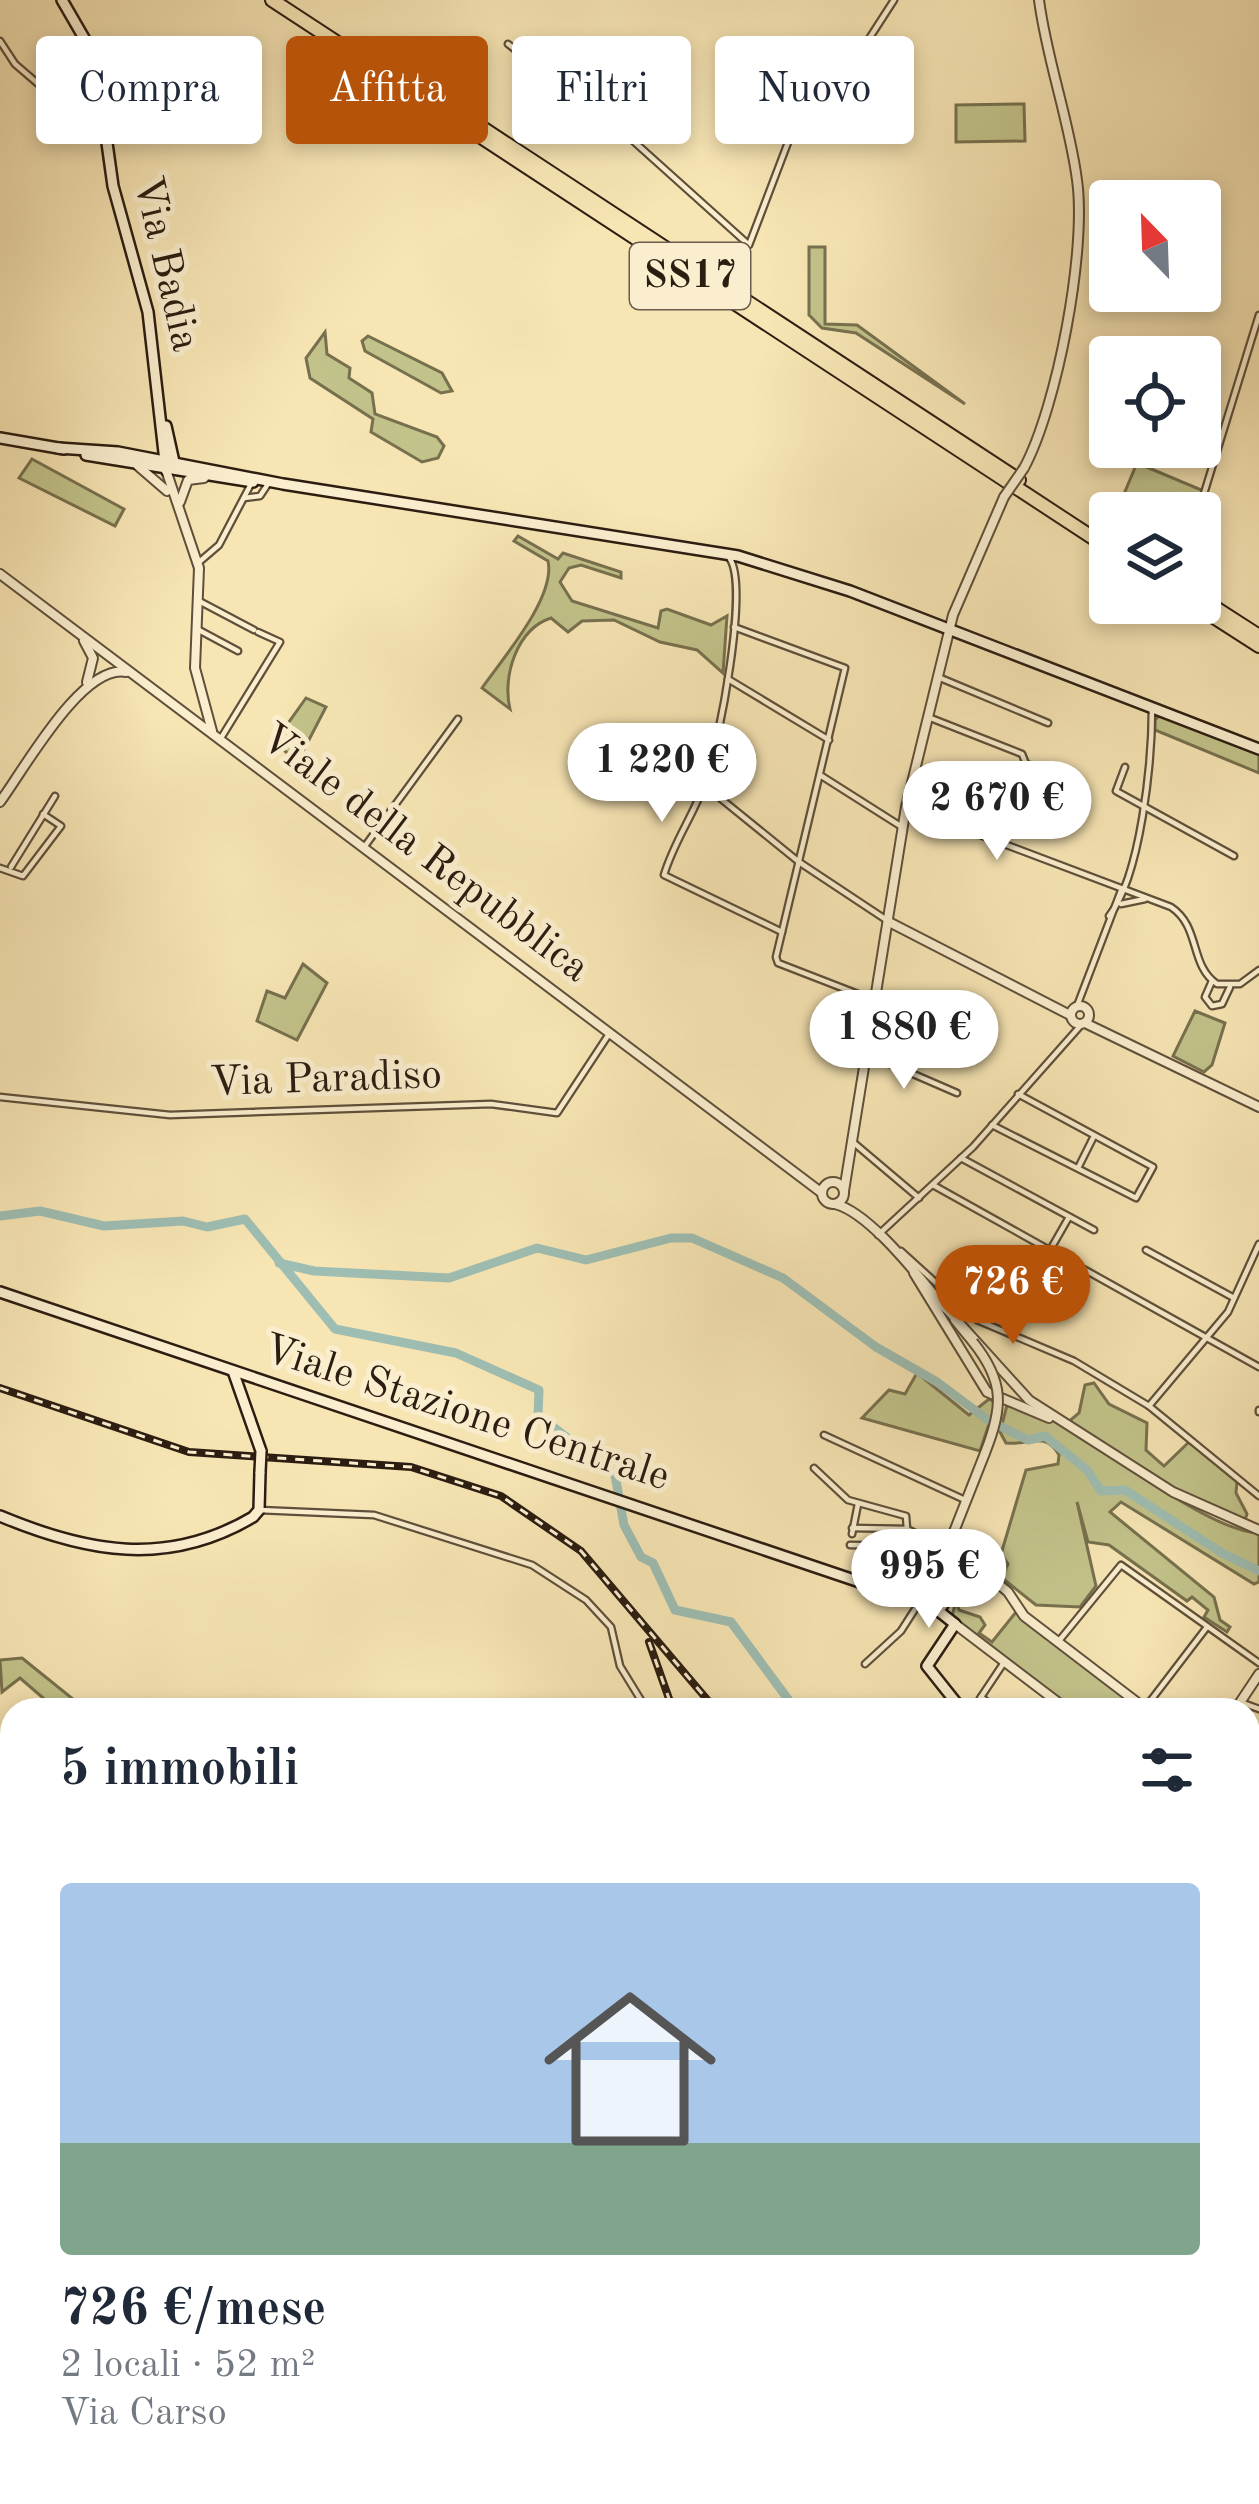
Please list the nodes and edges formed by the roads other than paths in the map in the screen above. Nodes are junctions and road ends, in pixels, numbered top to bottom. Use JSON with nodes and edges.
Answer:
{"nodes":[{"id":1,"x":62,"y":0,"type":"edge"},
{"id":2,"x":272,"y":0,"type":"edge"},
{"id":3,"x":286,"y":0,"type":"edge"},
{"id":4,"x":894,"y":0,"type":"edge"},
{"id":5,"x":1039,"y":0,"type":"edge"},
{"id":6,"x":83,"y":36,"type":"edge"},
{"id":7,"x":2,"y":44,"type":"edge"},
{"id":8,"x":508,"y":44,"type":"dead end"},
{"id":9,"x":1,"y":61,"type":"edge"},
{"id":10,"x":15,"y":64,"type":"junction"},
{"id":11,"x":36,"y":82,"type":"edge"},
{"id":12,"x":106,"y":144,"type":"edge"},
{"id":13,"x":1259,"y":315,"type":"edge"},
{"id":14,"x":164,"y":437,"type":"junction"},
{"id":15,"x":0,"y":438,"type":"edge"},
{"id":16,"x":137,"y":460,"type":"junction"},
{"id":17,"x":170,"y":466,"type":"junction"},
{"id":18,"x":206,"y":467,"type":"junction"},
{"id":19,"x":224,"y":479,"type":"junction"},
{"id":20,"x":252,"y":482,"type":"junction"},
{"id":21,"x":269,"y":482,"type":"junction"},
{"id":22,"x":1204,"y":492,"type":"edge"},
{"id":23,"x":244,"y":498,"type":"junction"},
{"id":24,"x":178,"y":502,"type":"junction"},
{"id":25,"x":1089,"y":525,"type":"edge"},
{"id":26,"x":1089,"y":535,"type":"edge"},
{"id":27,"x":728,"y":554,"type":"junction"},
{"id":28,"x":198,"y":563,"type":"junction"},
{"id":29,"x":0,"y":574,"type":"edge"},
{"id":30,"x":200,"y":601,"type":"junction"},
{"id":31,"x":1221,"y":612,"type":"edge"},
{"id":32,"x":953,"y":616,"type":"junction"},
{"id":33,"x":1221,"y":622,"type":"edge"},
{"id":34,"x":931,"y":623,"type":"junction"},
{"id":35,"x":734,"y":628,"type":"junction"},
{"id":36,"x":197,"y":629,"type":"junction"},
{"id":37,"x":949,"y":630,"type":"junction"},
{"id":38,"x":77,"y":631,"type":"junction"},
{"id":39,"x":1259,"y":636,"type":"edge"},
{"id":40,"x":967,"y":637,"type":"junction"},
{"id":41,"x":1259,"y":646,"type":"edge"},
{"id":42,"x":238,"y":650,"type":"dead end"},
{"id":43,"x":108,"y":654,"type":"junction"},
{"id":44,"x":92,"y":666,"type":"junction"},
{"id":45,"x":100,"y":675,"type":"junction"},
{"id":46,"x":938,"y":677,"type":"junction"},
{"id":47,"x":139,"y":678,"type":"junction"},
{"id":48,"x":728,"y":679,"type":"junction"},
{"id":49,"x":87,"y":684,"type":"junction"},
{"id":50,"x":199,"y":704,"type":"junction"},
{"id":51,"x":178,"y":707,"type":"junction"},
{"id":52,"x":1152,"y":707,"type":"junction"},
{"id":53,"x":928,"y":716,"type":"junction"},
{"id":54,"x":458,"y":719,"type":"dead end"},
{"id":55,"x":196,"y":720,"type":"junction"},
{"id":56,"x":1048,"y":723,"type":"dead end"},
{"id":57,"x":216,"y":735,"type":"junction"},
{"id":58,"x":829,"y":740,"type":"junction"},
{"id":59,"x":1259,"y":749,"type":"edge"},
{"id":60,"x":1125,"y":767,"type":"dead end"},
{"id":61,"x":1040,"y":768,"type":"dead end"},
{"id":62,"x":820,"y":775,"type":"junction"},
{"id":63,"x":704,"y":785,"type":"junction"},
{"id":64,"x":55,"y":796,"type":"dead end"},
{"id":65,"x":0,"y":802,"type":"edge"},
{"id":66,"x":906,"y":807,"type":"junction"},
{"id":67,"x":1143,"y":808,"type":"junction"},
{"id":68,"x":43,"y":814,"type":"junction"},
{"id":69,"x":902,"y":827,"type":"junction"},
{"id":70,"x":365,"y":846,"type":"junction"},
{"id":71,"x":1234,"y":856,"type":"dead end"},
{"id":72,"x":799,"y":862,"type":"junction"},
{"id":73,"x":11,"y":867,"type":"junction"},
{"id":74,"x":0,"y":868,"type":"edge"},
{"id":75,"x":1102,"y":881,"type":"junction"},
{"id":76,"x":1122,"y":889,"type":"junction"},
{"id":77,"x":1151,"y":900,"type":"junction"},
{"id":78,"x":1112,"y":911,"type":"junction"},
{"id":79,"x":889,"y":922,"type":"junction"},
{"id":80,"x":782,"y":932,"type":"junction"},
{"id":81,"x":1259,"y":970,"type":"edge"},
{"id":82,"x":1212,"y":981,"type":"junction"},
{"id":83,"x":1230,"y":986,"type":"junction"},
{"id":84,"x":876,"y":1001,"type":"junction"},
{"id":85,"x":1080,"y":1015,"type":"junction"},
{"id":86,"x":610,"y":1032,"type":"junction"},
{"id":87,"x":867,"y":1054,"type":"junction"},
{"id":88,"x":957,"y":1093,"type":"dead end"},
{"id":89,"x":1018,"y":1094,"type":"junction"},
{"id":90,"x":0,"y":1097,"type":"edge"},
{"id":91,"x":1259,"y":1107,"type":"edge"},
{"id":92,"x":992,"y":1125,"type":"junction"},
{"id":93,"x":1094,"y":1136,"type":"junction"},
{"id":94,"x":852,"y":1142,"type":"junction"},
{"id":95,"x":961,"y":1158,"type":"junction"},
{"id":96,"x":1078,"y":1168,"type":"junction"},
{"id":97,"x":845,"y":1173,"type":"junction"},
{"id":98,"x":933,"y":1185,"type":"junction"},
{"id":99,"x":828,"y":1186,"type":"junction"},
{"id":100,"x":844,"y":1192,"type":"junction"},
{"id":101,"x":919,"y":1198,"type":"junction"},
{"id":102,"x":835,"y":1204,"type":"junction"},
{"id":103,"x":850,"y":1209,"type":"junction"},
{"id":104,"x":1069,"y":1217,"type":"junction"},
{"id":105,"x":1094,"y":1230,"type":"dead end"},
{"id":106,"x":878,"y":1234,"type":"junction"},
{"id":107,"x":1258,"y":1246,"type":"edge"},
{"id":108,"x":890,"y":1247,"type":"junction"},
{"id":109,"x":1146,"y":1250,"type":"dead end"},
{"id":110,"x":1049,"y":1252,"type":"junction"},
{"id":111,"x":914,"y":1273,"type":"junction"},
{"id":112,"x":0,"y":1292,"type":"edge"},
{"id":113,"x":1234,"y":1298,"type":"junction"},
{"id":114,"x":943,"y":1305,"type":"junction"},
{"id":115,"x":1204,"y":1340,"type":"junction"},
{"id":116,"x":1259,"y":1367,"type":"edge"},
{"id":117,"x":233,"y":1371,"type":"junction"},
{"id":118,"x":1149,"y":1406,"type":"junction"},
{"id":119,"x":1064,"y":1422,"type":"junction"},
{"id":120,"x":824,"y":1435,"type":"dead end"},
{"id":121,"x":814,"y":1468,"type":"dead end"},
{"id":122,"x":1259,"y":1496,"type":"edge"},
{"id":123,"x":965,"y":1500,"type":"junction"},
{"id":124,"x":858,"y":1504,"type":"junction"},
{"id":125,"x":259,"y":1510,"type":"junction"},
{"id":126,"x":0,"y":1516,"type":"edge"},
{"id":127,"x":907,"y":1528,"type":"junction"},
{"id":128,"x":1259,"y":1531,"type":"edge"},
{"id":129,"x":850,"y":1545,"type":"dead end"},
{"id":130,"x":917,"y":1546,"type":"junction"},
{"id":131,"x":942,"y":1554,"type":"junction"},
{"id":132,"x":931,"y":1599,"type":"junction"},
{"id":133,"x":953,"y":1621,"type":"junction"},
{"id":134,"x":1207,"y":1627,"type":"junction"},
{"id":135,"x":1058,"y":1642,"type":"junction"},
{"id":136,"x":1005,"y":1662,"type":"junction"},
{"id":137,"x":1259,"y":1663,"type":"edge"},
{"id":138,"x":865,"y":1664,"type":"dead end"},
{"id":139,"x":981,"y":1697,"type":"edge"},
{"id":140,"x":640,"y":1698,"type":"edge"},
{"id":141,"x":952,"y":1698,"type":"edge"},
{"id":142,"x":1052,"y":1698,"type":"edge"},
{"id":143,"x":1132,"y":1698,"type":"edge"},
{"id":144,"x":1154,"y":1698,"type":"edge"}],
"edges":[{"from":1,"to":6,"type":"main road","name":"Via Badia"},
{"from":2,"to":26,"type":"highway","number":"SS17"},
{"from":3,"to":25,"type":"highway","number":"SS17"},
{"from":4,"to":8,"type":"street"},
{"from":5,"to":32,"type":"street","bridge":true},
{"from":7,"to":9,"type":"street"},
{"from":7,"to":10,"type":"street"},
{"from":9,"to":10,"type":"street"},
{"from":10,"to":11,"type":"street"},
{"from":12,"to":14,"type":"main road","name":"Via Badia"},
{"from":13,"to":22,"type":"street"},
{"from":14,"to":16,"type":"main road"},
{"from":14,"to":17,"type":"main road","name":"Via Badia"},
{"from":14,"to":18,"type":"main road"},
{"from":15,"to":16,"type":"main road"},
{"from":16,"to":17,"type":"main road"},
{"from":16,"to":24,"type":"street"},
{"from":17,"to":18,"type":"main road"},
{"from":17,"to":19,"type":"main road"},
{"from":17,"to":24,"type":"street"},
{"from":18,"to":21,"type":"main road"},
{"from":19,"to":20,"type":"main road"},
{"from":19,"to":24,"type":"street"},
{"from":20,"to":21,"type":"main road"},
{"from":20,"to":23,"type":"street"},
{"from":21,"to":23,"type":"street"},
{"from":21,"to":27,"type":"main road"},
{"from":23,"to":28,"type":"street"},
{"from":24,"to":28,"type":"street"},
{"from":27,"to":34,"type":"main road"},
{"from":27,"to":35,"type":"street"},
{"from":28,"to":30,"type":"street"},
{"from":29,"to":38,"type":"street","name":"Viale della Repubblica"},
{"from":30,"to":36,"type":"street"},
{"from":30,"to":57,"type":"street"},
{"from":31,"to":39,"type":"highway"},
{"from":32,"to":34,"type":"street"},
{"from":32,"to":37,"type":"street"},
{"from":32,"to":40,"type":"street"},
{"from":33,"to":41,"type":"highway"},
{"from":34,"to":37,"type":"main road"},
{"from":35,"to":48,"type":"street"},
{"from":35,"to":58,"type":"street"},
{"from":36,"to":42,"type":"street"},
{"from":36,"to":50,"type":"street"},
{"from":37,"to":40,"type":"main road"},
{"from":37,"to":46,"type":"street"},
{"from":38,"to":43,"type":"street","name":"Viale della Repubblica"},
{"from":38,"to":44,"type":"street"},
{"from":40,"to":52,"type":"main road"},
{"from":43,"to":44,"type":"street"},
{"from":43,"to":45,"type":"street"},
{"from":43,"to":47,"type":"street","name":"Viale della Repubblica"},
{"from":44,"to":49,"type":"street"},
{"from":45,"to":47,"type":"street"},
{"from":45,"to":49,"type":"street"},
{"from":46,"to":53,"type":"street"},
{"from":46,"to":56,"type":"street"},
{"from":47,"to":51,"type":"street","name":"Viale della Repubblica"},
{"from":48,"to":58,"type":"street"},
{"from":48,"to":63,"type":"street"},
{"from":49,"to":65,"type":"street"},
{"from":50,"to":51,"type":"street"},
{"from":50,"to":55,"type":"street"},
{"from":50,"to":57,"type":"street"},
{"from":51,"to":55,"type":"street","name":"Viale della Repubblica"},
{"from":52,"to":59,"type":"main road"},
{"from":52,"to":67,"type":"street"},
{"from":53,"to":61,"type":"street"},
{"from":53,"to":66,"type":"street"},
{"from":54,"to":70,"type":"street"},
{"from":55,"to":57,"type":"street","name":"Viale della Repubblica"},
{"from":57,"to":70,"type":"street","name":"Viale della Repubblica"},
{"from":58,"to":62,"type":"street"},
{"from":60,"to":67,"type":"street"},
{"from":62,"to":69,"type":"street"},
{"from":62,"to":72,"type":"street"},
{"from":63,"to":72,"type":"street"},
{"from":63,"to":80,"type":"street"},
{"from":64,"to":68,"type":"street"},
{"from":66,"to":69,"type":"street"},
{"from":66,"to":75,"type":"street"},
{"from":67,"to":71,"type":"street"},
{"from":67,"to":76,"type":"street"},
{"from":68,"to":73,"type":"street"},
{"from":68,"to":73,"type":"street"},
{"from":69,"to":79,"type":"street"},
{"from":70,"to":86,"type":"street","name":"Viale della Repubblica"},
{"from":72,"to":79,"type":"street"},
{"from":72,"to":80,"type":"street"},
{"from":73,"to":74,"type":"street"},
{"from":75,"to":76,"type":"street"},
{"from":75,"to":78,"type":"street"},
{"from":76,"to":77,"type":"street"},
{"from":76,"to":78,"type":"street"},
{"from":77,"to":78,"type":"street"},
{"from":77,"to":82,"type":"street"},
{"from":78,"to":85,"type":"street"},
{"from":79,"to":84,"type":"street"},
{"from":79,"to":85,"type":"street"},
{"from":80,"to":84,"type":"street"},
{"from":81,"to":83,"type":"street"},
{"from":82,"to":83,"type":"street"},
{"from":82,"to":83,"type":"street"},
{"from":84,"to":87,"type":"street"},
{"from":85,"to":89,"type":"street"},
{"from":85,"to":91,"type":"street"},
{"from":86,"to":90,"type":"street","name":"Via Paradiso"},
{"from":86,"to":99,"type":"street","name":"Viale della Repubblica"},
{"from":87,"to":88,"type":"street"},
{"from":87,"to":94,"type":"street"},
{"from":89,"to":92,"type":"street"},
{"from":89,"to":93,"type":"street"},
{"from":92,"to":95,"type":"street"},
{"from":92,"to":96,"type":"street"},
{"from":93,"to":96,"type":"street"},
{"from":93,"to":96,"type":"street"},
{"from":94,"to":97,"type":"street"},
{"from":94,"to":101,"type":"street"},
{"from":95,"to":98,"type":"street"},
{"from":95,"to":104,"type":"street"},
{"from":97,"to":99,"type":"street"},
{"from":97,"to":100,"type":"street"},
{"from":98,"to":101,"type":"street"},
{"from":98,"to":110,"type":"street"},
{"from":99,"to":100,"type":"street"},
{"from":99,"to":102,"type":"street"},
{"from":100,"to":102,"type":"street"},
{"from":100,"to":103,"type":"street"},
{"from":101,"to":106,"type":"street"},
{"from":102,"to":103,"type":"street"},
{"from":103,"to":106,"type":"street"},
{"from":104,"to":105,"type":"street"},
{"from":104,"to":110,"type":"street"},
{"from":106,"to":108,"type":"street"},
{"from":107,"to":113,"type":"street"},
{"from":108,"to":111,"type":"street"},
{"from":108,"to":118,"type":"street"},
{"from":109,"to":113,"type":"street"},
{"from":110,"to":115,"type":"street"},
{"from":111,"to":114,"type":"street"},
{"from":111,"to":119,"type":"street"},
{"from":112,"to":117,"type":"main road","name":"Viale Stazione Centrale"},
{"from":113,"to":115,"type":"street"},
{"from":114,"to":119,"type":"street"},
{"from":114,"to":123,"type":"street","bridge":true},
{"from":115,"to":116,"type":"street"},
{"from":115,"to":118,"type":"street"},
{"from":117,"to":125,"type":"main road","bridge":true},
{"from":117,"to":132,"type":"main road","name":"Viale Stazione Centrale"},
{"from":118,"to":122,"type":"street"},
{"from":119,"to":128,"type":"street"},
{"from":120,"to":123,"type":"street"},
{"from":121,"to":124,"type":"street"},
{"from":123,"to":131,"type":"street"},
{"from":124,"to":127,"type":"street"},
{"from":124,"to":127,"type":"street"},
{"from":125,"to":126,"type":"main road"},
{"from":125,"to":140,"type":"street"},
{"from":127,"to":130,"type":"street"},
{"from":129,"to":130,"type":"street"},
{"from":130,"to":131,"type":"street"},
{"from":131,"to":132,"type":"street"},
{"from":132,"to":133,"type":"main road","name":"Viale Stazione Centrale"},
{"from":132,"to":135,"type":"street"},
{"from":132,"to":138,"type":"street"},
{"from":133,"to":136,"type":"street"},
{"from":133,"to":141,"type":"main road"},
{"from":134,"to":135,"type":"street"},
{"from":134,"to":137,"type":"street"},
{"from":134,"to":144,"type":"street"},
{"from":135,"to":143,"type":"street"},
{"from":136,"to":139,"type":"street"},
{"from":136,"to":142,"type":"street"}]}
